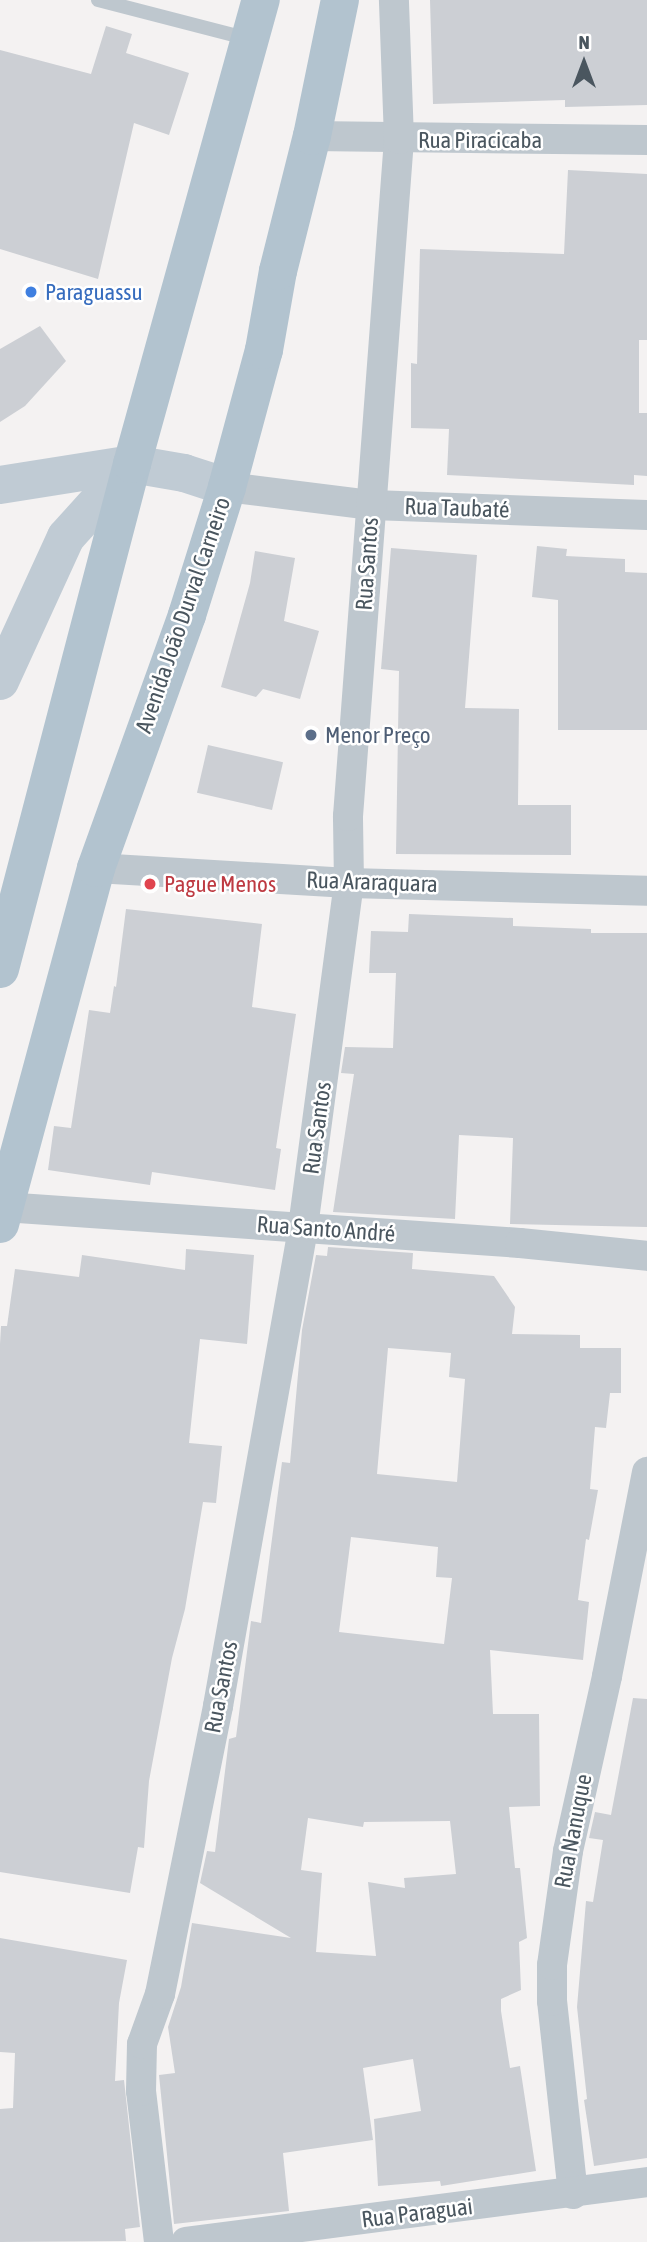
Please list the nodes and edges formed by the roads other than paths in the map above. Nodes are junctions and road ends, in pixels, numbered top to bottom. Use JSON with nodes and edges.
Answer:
{"nodes":[{"id":1,"x":97,"y":0,"type":"edge"},
{"id":2,"x":261,"y":0,"type":"edge"},
{"id":3,"x":340,"y":0,"type":"edge"},
{"id":4,"x":394,"y":0,"type":"edge"},
{"id":5,"x":250,"y":40,"type":"junction"},
{"id":6,"x":312,"y":136,"type":"junction"},
{"id":7,"x":399,"y":139,"type":"junction"},
{"id":8,"x":647,"y":140,"type":"edge"},
{"id":9,"x":132,"y":464,"type":"junction"},
{"id":10,"x":0,"y":485,"type":"edge"},
{"id":11,"x":227,"y":487,"type":"junction"},
{"id":12,"x":372,"y":505,"type":"junction"},
{"id":13,"x":647,"y":515,"type":"edge"},
{"id":14,"x":0,"y":681,"type":"edge"},
{"id":15,"x":96,"y":868,"type":"junction"},
{"id":16,"x":349,"y":883,"type":"junction"},
{"id":17,"x":647,"y":891,"type":"edge"},
{"id":18,"x":0,"y":969,"type":"edge"},
{"id":19,"x":2,"y":1215,"type":"edge"},
{"id":20,"x":303,"y":1227,"type":"junction"},
{"id":21,"x":647,"y":1256,"type":"edge"},
{"id":22,"x":647,"y":1472,"type":"edge"},
{"id":23,"x":647,"y":2182,"type":"edge"},
{"id":24,"x":573,"y":2194,"type":"junction"},
{"id":25,"x":159,"y":2242,"type":"edge"},
{"id":26,"x":186,"y":2242,"type":"edge"}],
"edges":[{"from":1,"to":5,"type":"lane"},
{"from":2,"to":5,"type":"main road"},
{"from":3,"to":6,"type":"main road","name":"Avenida João Durval Carneiro"},
{"from":4,"to":7,"type":"street","name":"Rua Santos"},
{"from":5,"to":9,"type":"main road"},
{"from":6,"to":7,"type":"street","name":"Rua Piracicaba"},
{"from":6,"to":11,"type":"main road","name":"Avenida João Durval Carneiro"},
{"from":7,"to":8,"type":"street","name":"Rua Piracicaba"},
{"from":7,"to":12,"type":"street","name":"Rua Santos"},
{"from":9,"to":10,"type":"street"},
{"from":9,"to":11,"type":"street"},
{"from":9,"to":14,"type":"street"},
{"from":9,"to":18,"type":"main road"},
{"from":11,"to":12,"type":"street","name":"Rua Taubaté"},
{"from":11,"to":15,"type":"main road","name":"Avenida João Durval Carneiro"},
{"from":12,"to":13,"type":"street","name":"Rua Taubaté"},
{"from":12,"to":16,"type":"street","name":"Rua Santos"},
{"from":15,"to":16,"type":"street","name":"Rua Araraquara"},
{"from":15,"to":19,"type":"main road","name":"Avenida João Durval Carneiro"},
{"from":16,"to":17,"type":"street","name":"Rua Araraquara"},
{"from":16,"to":20,"type":"street","name":"Rua Santos"},
{"from":19,"to":20,"type":"street","name":"Rua Santo André"},
{"from":20,"to":21,"type":"street","name":"Rua Santo André"},
{"from":20,"to":25,"type":"street","name":"Rua Santos"},
{"from":22,"to":24,"type":"street","name":"Rua Nanuque"},
{"from":23,"to":24,"type":"street","name":"Rua Paraguai"},
{"from":24,"to":26,"type":"street","name":"Rua Paraguai"}]}
